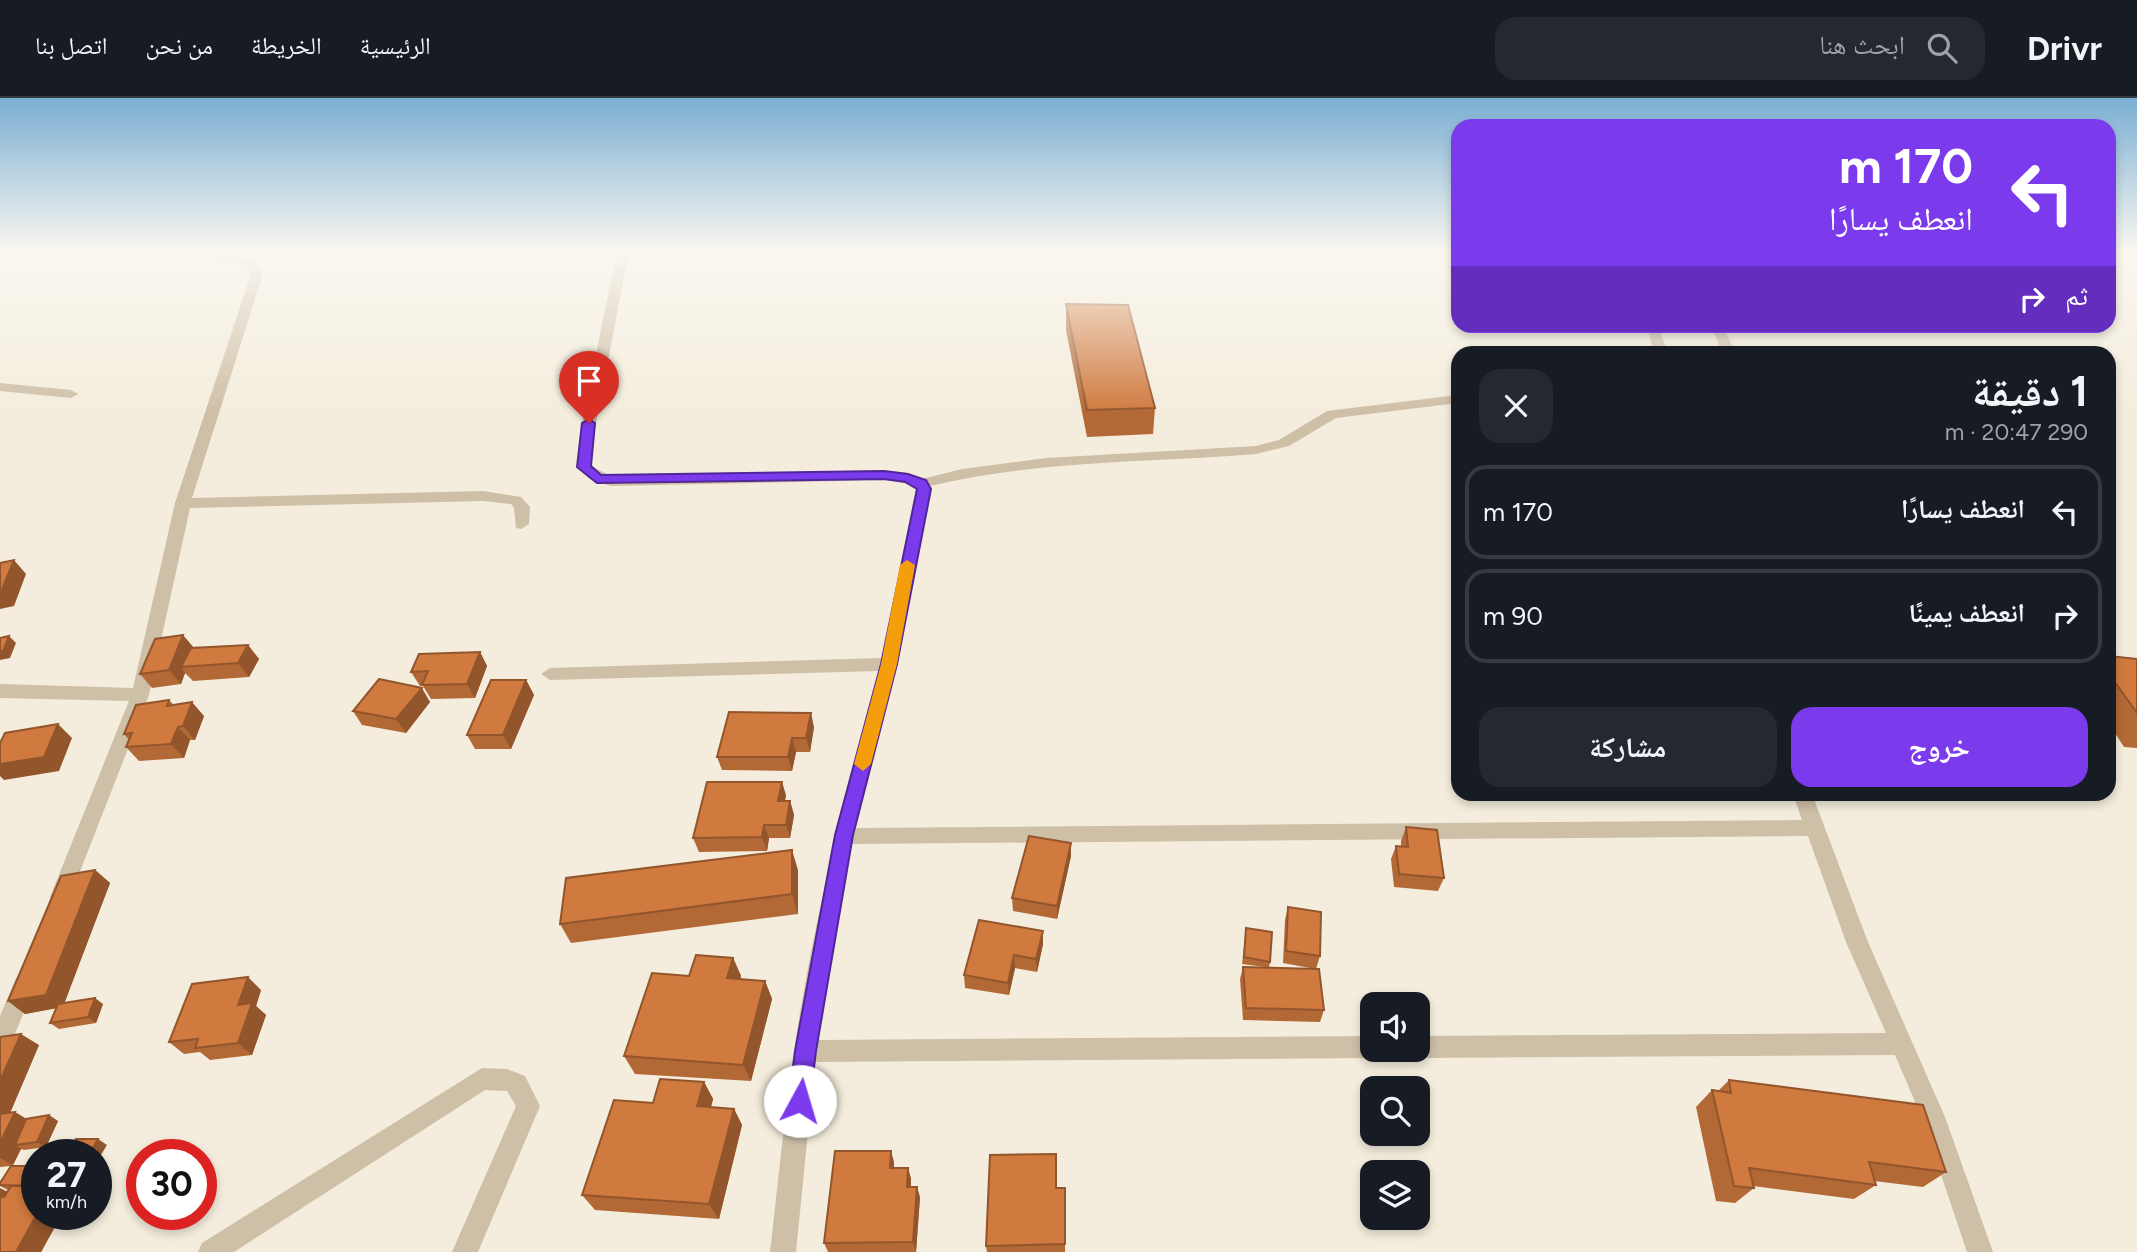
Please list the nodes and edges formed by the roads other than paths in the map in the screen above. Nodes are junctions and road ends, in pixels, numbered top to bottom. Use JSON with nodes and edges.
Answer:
{"nodes":[{"id":1,"x":248,"y":305,"type":"edge"},
{"id":2,"x":613,"y":305,"type":"edge"},
{"id":3,"x":0,"y":387,"type":"edge"},
{"id":4,"x":71,"y":394,"type":"dead end"},
{"id":5,"x":1451,"y":400,"type":"edge"},
{"id":6,"x":921,"y":484,"type":"junction"},
{"id":7,"x":183,"y":503,"type":"junction"},
{"id":8,"x":521,"y":524,"type":"dead end"},
{"id":9,"x":889,"y":664,"type":"junction"},
{"id":10,"x":550,"y":674,"type":"dead end"},
{"id":11,"x":0,"y":691,"type":"edge"},
{"id":12,"x":139,"y":695,"type":"junction"},
{"id":13,"x":1804,"y":801,"type":"edge"},
{"id":14,"x":1813,"y":828,"type":"junction"},
{"id":15,"x":844,"y":835,"type":"junction"},
{"id":16,"x":55,"y":910,"type":"edge"},
{"id":17,"x":30,"y":971,"type":"edge"},
{"id":18,"x":0,"y":1043,"type":"edge"},
{"id":19,"x":1901,"y":1044,"type":"junction"},
{"id":20,"x":1360,"y":1047,"type":"edge"},
{"id":21,"x":1430,"y":1047,"type":"edge"},
{"id":22,"x":806,"y":1051,"type":"junction"},
{"id":23,"x":211,"y":1252,"type":"edge"},
{"id":24,"x":465,"y":1252,"type":"edge"},
{"id":25,"x":783,"y":1252,"type":"edge"},
{"id":26,"x":1980,"y":1252,"type":"edge"}],
"edges":[{"from":1,"to":7,"type":"street"},
{"from":2,"to":6,"type":"street"},
{"from":3,"to":4,"type":"street"},
{"from":5,"to":6,"type":"street"},
{"from":6,"to":9,"type":"street"},
{"from":7,"to":8,"type":"street"},
{"from":7,"to":12,"type":"street"},
{"from":9,"to":10,"type":"street"},
{"from":9,"to":15,"type":"street"},
{"from":11,"to":12,"type":"street"},
{"from":12,"to":16,"type":"street"},
{"from":13,"to":14,"type":"street"},
{"from":14,"to":15,"type":"street"},
{"from":14,"to":19,"type":"street"},
{"from":15,"to":22,"type":"street"},
{"from":17,"to":18,"type":"street"},
{"from":19,"to":21,"type":"street"},
{"from":19,"to":26,"type":"street"},
{"from":20,"to":22,"type":"street"},
{"from":22,"to":25,"type":"street"},
{"from":23,"to":24,"type":"street"}]}
